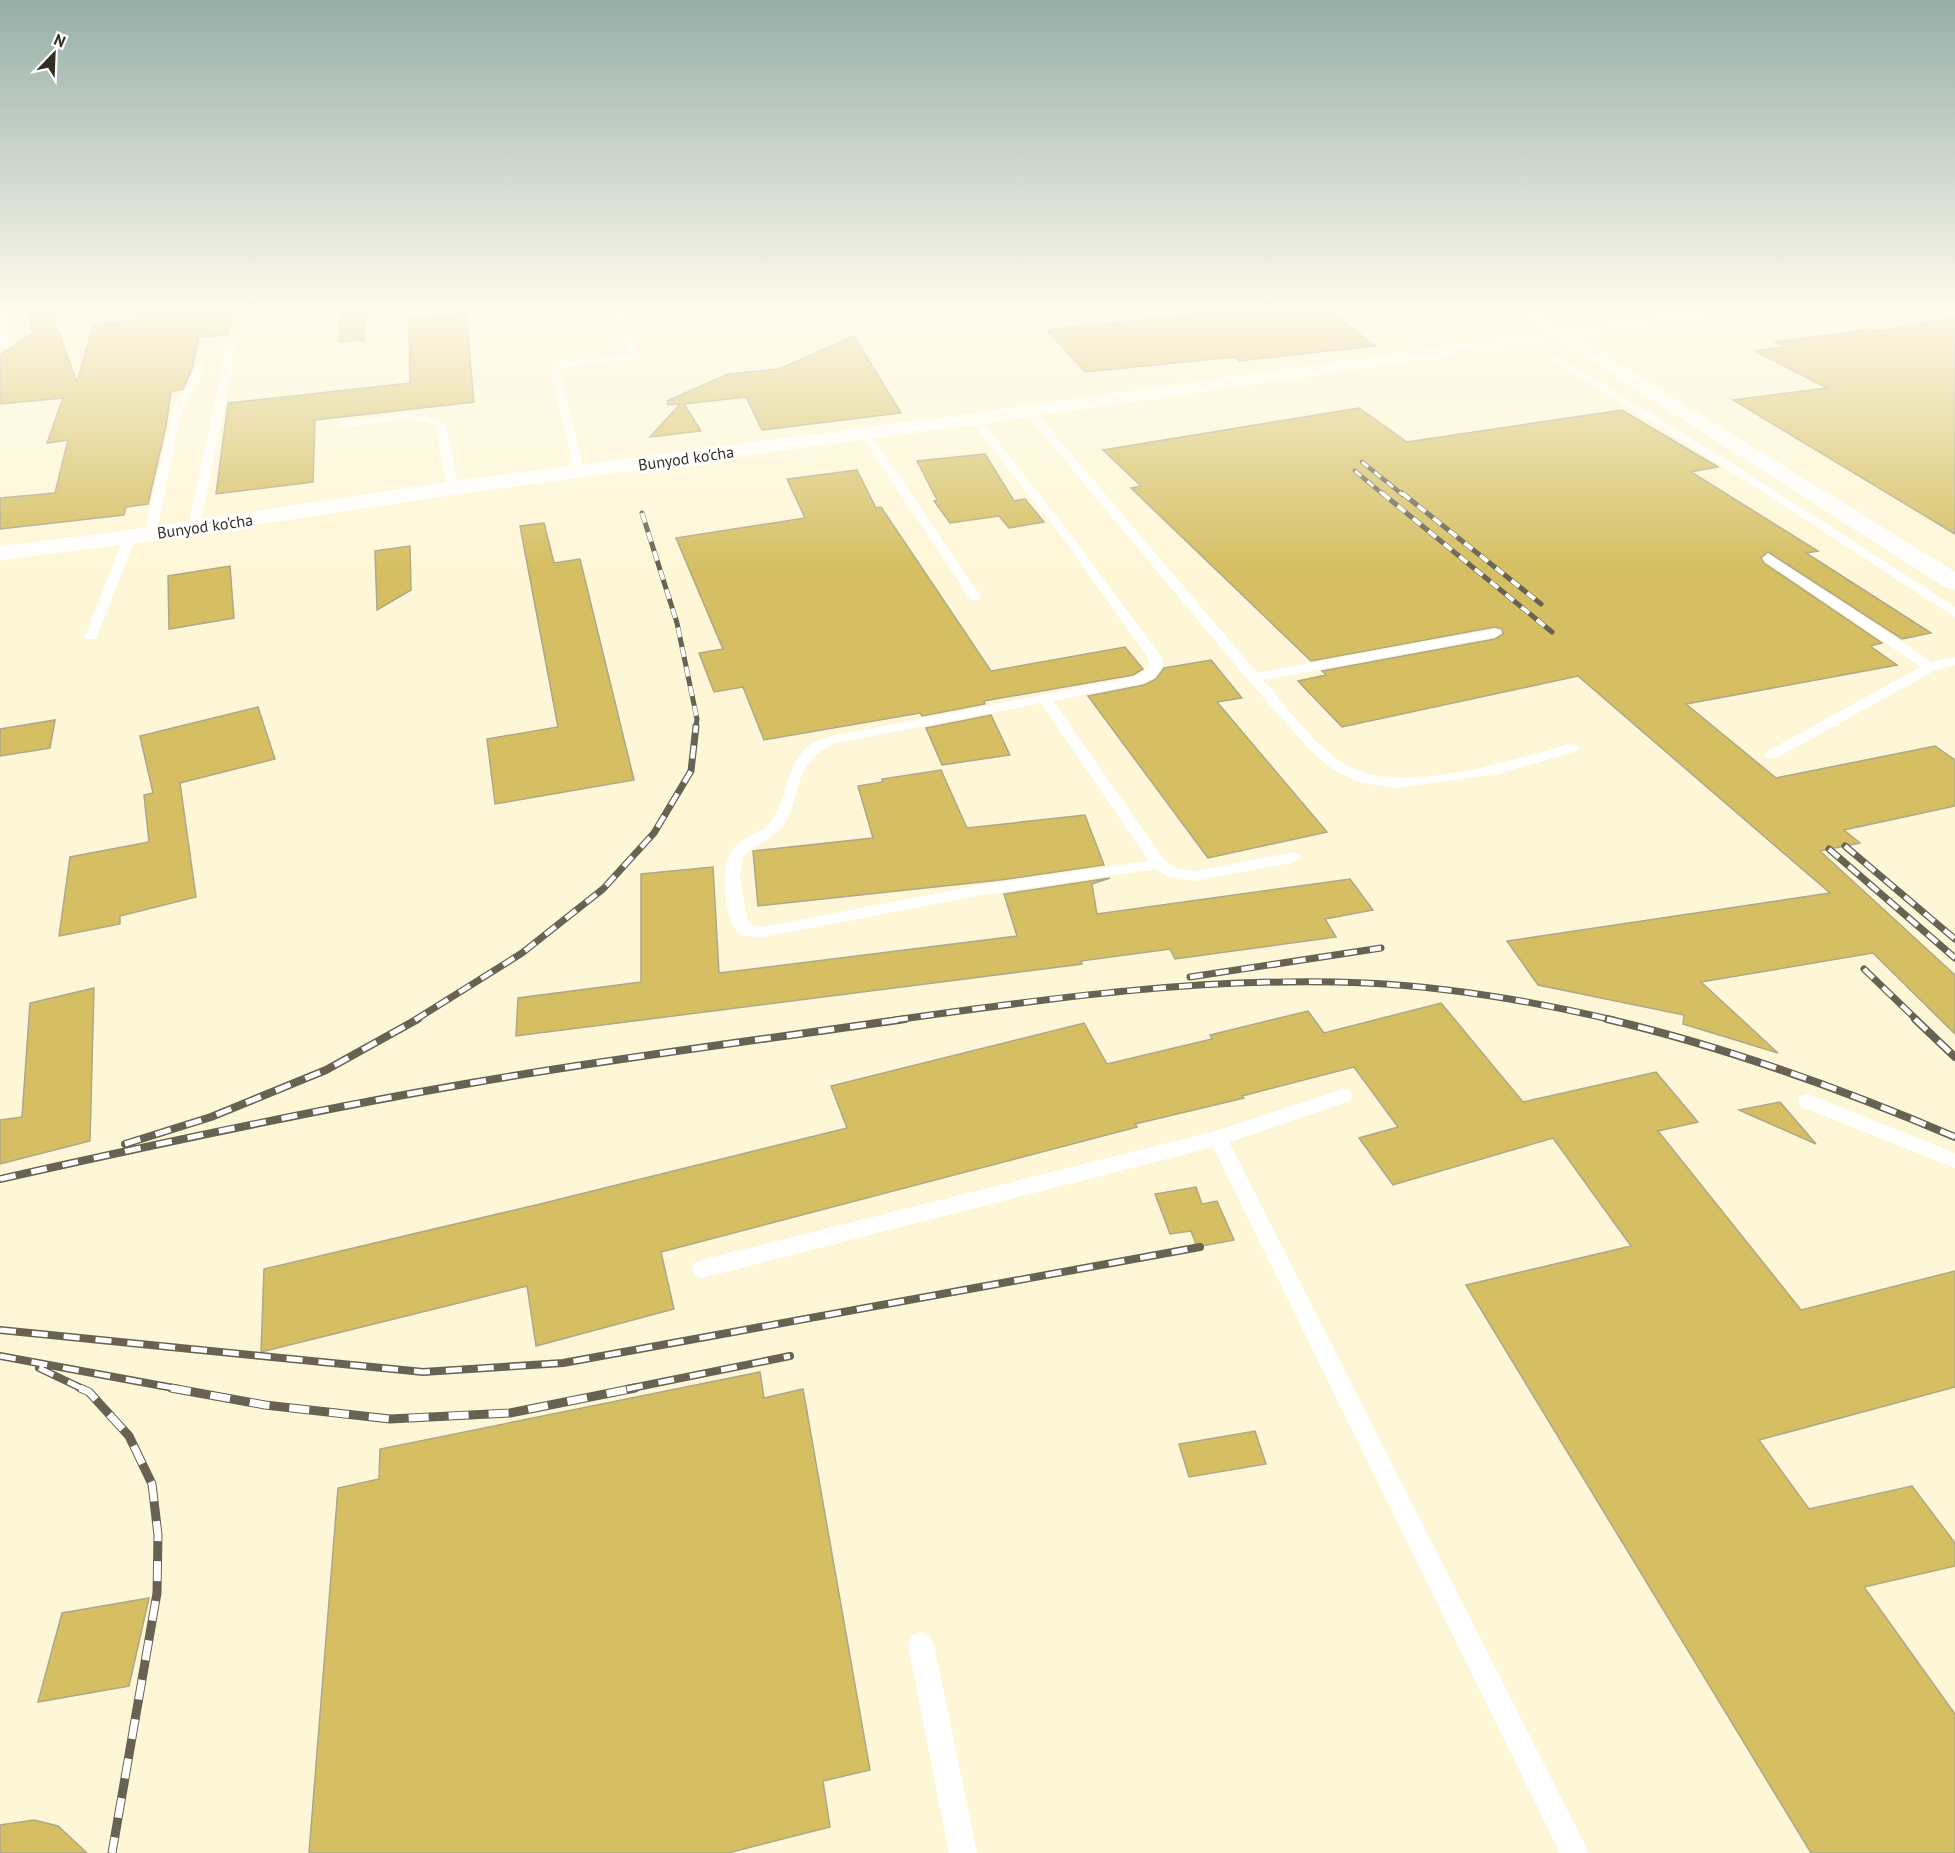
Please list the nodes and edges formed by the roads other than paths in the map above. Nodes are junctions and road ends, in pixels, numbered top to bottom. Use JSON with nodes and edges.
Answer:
{"nodes":[{"id":1,"x":186,"y":395,"type":"edge"},
{"id":2,"x":220,"y":395,"type":"edge"},
{"id":3,"x":562,"y":395,"type":"edge"},
{"id":4,"x":1137,"y":395,"type":"edge"},
{"id":5,"x":1615,"y":395,"type":"edge"},
{"id":6,"x":1656,"y":395,"type":"edge"},
{"id":7,"x":1029,"y":411,"type":"junction"},
{"id":8,"x":975,"y":419,"type":"junction"},
{"id":9,"x":341,"y":425,"type":"dead end"},
{"id":10,"x":865,"y":434,"type":"junction"},
{"id":11,"x":579,"y":472,"type":"junction"},
{"id":12,"x":453,"y":488,"type":"junction"},
{"id":13,"x":194,"y":527,"type":"junction"},
{"id":14,"x":140,"y":535,"type":"junction"},
{"id":15,"x":0,"y":554,"type":"edge"},
{"id":16,"x":1769,"y":558,"type":"dead end"},
{"id":17,"x":1955,"y":583,"type":"edge"},
{"id":18,"x":975,"y":597,"type":"dead end"},
{"id":19,"x":1955,"y":614,"type":"edge"},
{"id":20,"x":1495,"y":633,"type":"dead end"},
{"id":21,"x":91,"y":636,"type":"dead end"},
{"id":22,"x":1955,"y":661,"type":"edge"},
{"id":23,"x":1930,"y":667,"type":"junction"},
{"id":24,"x":1254,"y":678,"type":"junction"},
{"id":25,"x":1045,"y":699,"type":"junction"},
{"id":26,"x":1572,"y":748,"type":"dead end"},
{"id":27,"x":1771,"y":755,"type":"dead end"},
{"id":28,"x":1294,"y":857,"type":"dead end"},
{"id":29,"x":1159,"y":864,"type":"junction"},
{"id":30,"x":1343,"y":1096,"type":"dead end"},
{"id":31,"x":1807,"y":1101,"type":"dead end"},
{"id":32,"x":1218,"y":1138,"type":"junction"},
{"id":33,"x":1955,"y":1161,"type":"edge"},
{"id":34,"x":702,"y":1269,"type":"dead end"},
{"id":35,"x":921,"y":1645,"type":"dead end"},
{"id":36,"x":963,"y":1853,"type":"edge"},
{"id":37,"x":1575,"y":1853,"type":"edge"}],
"edges":[{"from":1,"to":14,"type":"lane"},
{"from":2,"to":13,"type":"lane"},
{"from":3,"to":11,"type":"lane"},
{"from":4,"to":7,"type":"street","name":"Bunyod ko'cha"},
{"from":5,"to":19,"type":"lane"},
{"from":6,"to":17,"type":"street"},
{"from":7,"to":8,"type":"street","name":"Bunyod ko'cha"},
{"from":7,"to":24,"type":"lane"},
{"from":8,"to":10,"type":"street","name":"Bunyod ko'cha"},
{"from":8,"to":25,"type":"lane"},
{"from":9,"to":12,"type":"lane"},
{"from":10,"to":11,"type":"street","name":"Bunyod ko'cha"},
{"from":10,"to":18,"type":"lane"},
{"from":11,"to":12,"type":"street","name":"Bunyod ko'cha"},
{"from":12,"to":13,"type":"street","name":"Bunyod ko'cha"},
{"from":13,"to":14,"type":"street","name":"Bunyod ko'cha"},
{"from":14,"to":15,"type":"street","name":"Bunyod ko'cha"},
{"from":14,"to":21,"type":"lane"},
{"from":16,"to":23,"type":"lane"},
{"from":20,"to":24,"type":"lane"},
{"from":22,"to":23,"type":"lane"},
{"from":23,"to":27,"type":"lane"},
{"from":24,"to":26,"type":"lane"},
{"from":25,"to":29,"type":"lane"},
{"from":25,"to":29,"type":"lane"},
{"from":28,"to":29,"type":"lane"},
{"from":30,"to":32,"type":"lane"},
{"from":31,"to":33,"type":"lane"},
{"from":32,"to":34,"type":"lane"},
{"from":32,"to":37,"type":"lane"},
{"from":35,"to":36,"type":"lane"}]}
